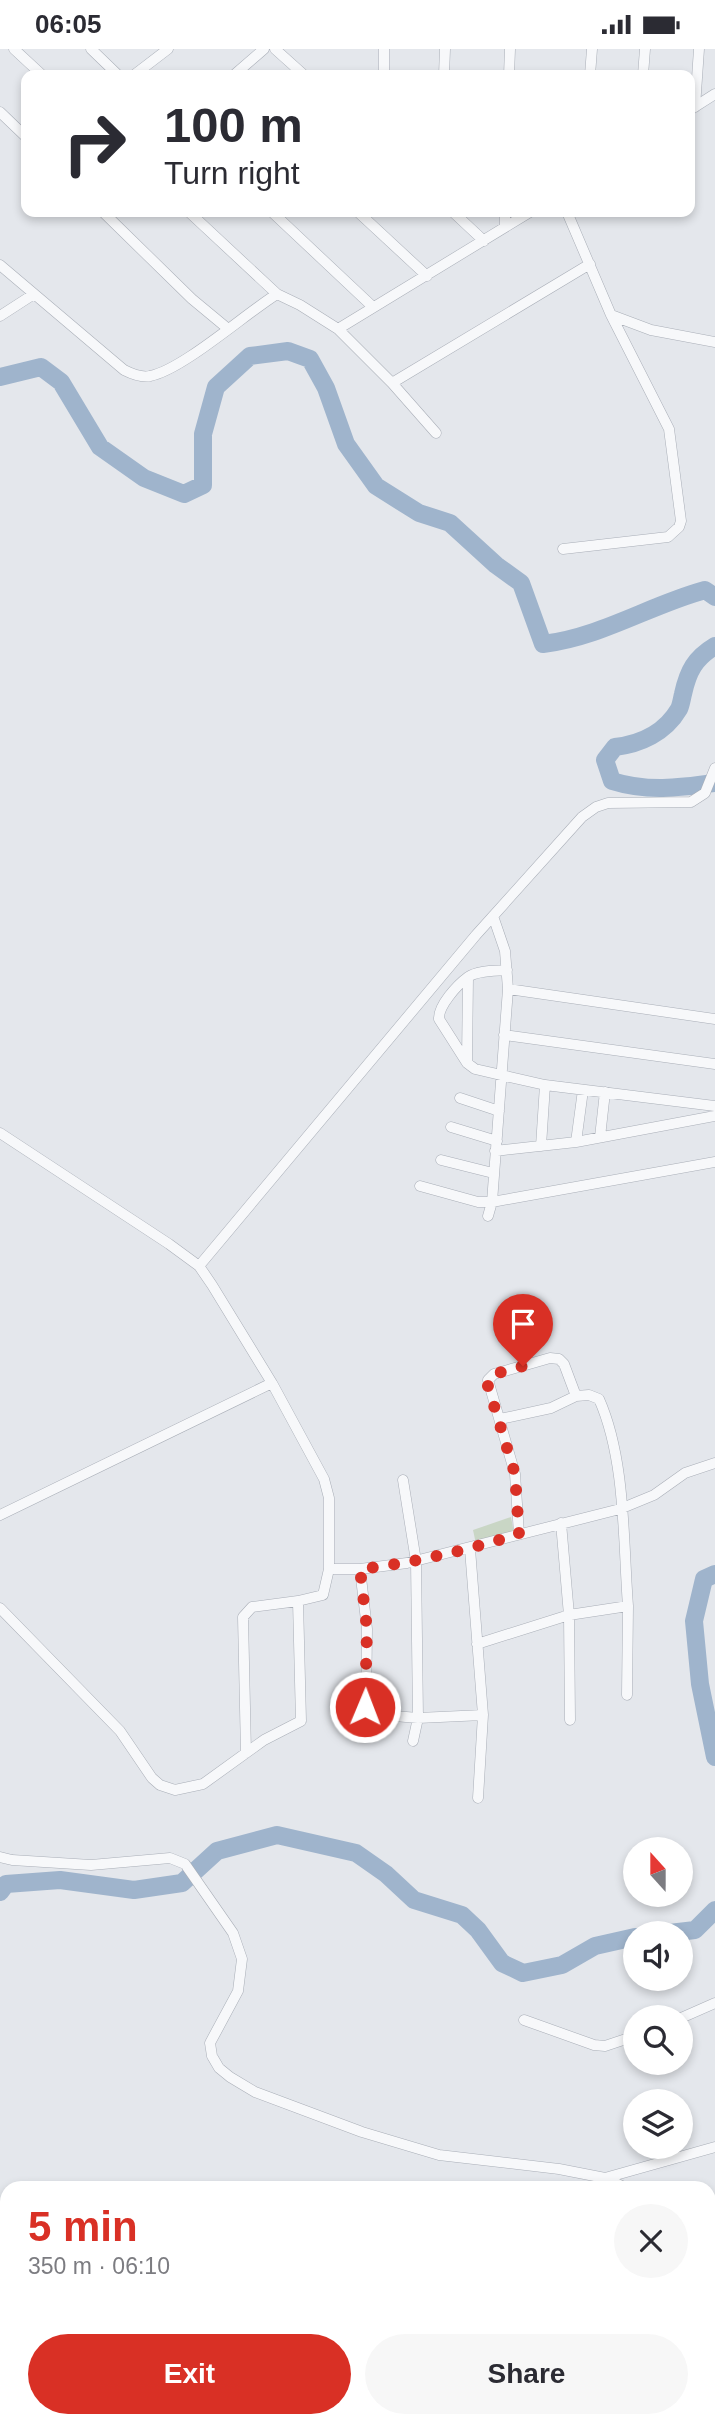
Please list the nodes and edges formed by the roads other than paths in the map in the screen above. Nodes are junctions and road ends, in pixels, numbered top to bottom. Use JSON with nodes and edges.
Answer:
{"nodes":[{"id":1,"x":14,"y":49,"type":"edge"},
{"id":2,"x":90,"y":49,"type":"edge"},
{"id":3,"x":168,"y":49,"type":"edge"},
{"id":4,"x":264,"y":49,"type":"edge"},
{"id":5,"x":275,"y":49,"type":"edge"},
{"id":6,"x":384,"y":49,"type":"edge"},
{"id":7,"x":444,"y":49,"type":"edge"},
{"id":8,"x":510,"y":49,"type":"edge"},
{"id":9,"x":592,"y":49,"type":"edge"},
{"id":10,"x":645,"y":49,"type":"edge"},
{"id":11,"x":699,"y":49,"type":"edge"},
{"id":12,"x":37,"y":70,"type":"edge"},
{"id":13,"x":113,"y":70,"type":"edge"},
{"id":14,"x":141,"y":70,"type":"edge"},
{"id":15,"x":240,"y":70,"type":"edge"},
{"id":16,"x":298,"y":70,"type":"edge"},
{"id":17,"x":384,"y":70,"type":"edge"},
{"id":18,"x":444,"y":70,"type":"edge"},
{"id":19,"x":509,"y":70,"type":"edge"},
{"id":20,"x":590,"y":70,"type":"edge"},
{"id":21,"x":643,"y":70,"type":"edge"},
{"id":22,"x":695,"y":83,"type":"edge"},
{"id":23,"x":713,"y":99,"type":"edge"},
{"id":24,"x":695,"y":108,"type":"edge"},
{"id":25,"x":0,"y":112,"type":"edge"},
{"id":26,"x":21,"y":132,"type":"edge"},
{"id":27,"x":108,"y":217,"type":"edge"},
{"id":28,"x":194,"y":217,"type":"edge"},
{"id":29,"x":277,"y":217,"type":"edge"},
{"id":30,"x":363,"y":217,"type":"edge"},
{"id":31,"x":458,"y":217,"type":"edge"},
{"id":32,"x":505,"y":217,"type":"edge"},
{"id":33,"x":522,"y":217,"type":"edge"},
{"id":34,"x":569,"y":217,"type":"edge"},
{"id":35,"x":505,"y":227,"type":"junction"},
{"id":36,"x":484,"y":241,"type":"junction"},
{"id":37,"x":590,"y":264,"type":"junction"},
{"id":38,"x":0,"y":265,"type":"edge"},
{"id":39,"x":427,"y":276,"type":"junction"},
{"id":40,"x":34,"y":294,"type":"junction"},
{"id":41,"x":277,"y":294,"type":"junction"},
{"id":42,"x":373,"y":307,"type":"junction"},
{"id":43,"x":611,"y":315,"type":"junction"},
{"id":44,"x":0,"y":316,"type":"edge"},
{"id":45,"x":227,"y":328,"type":"junction"},
{"id":46,"x":338,"y":330,"type":"junction"},
{"id":47,"x":715,"y":342,"type":"edge"},
{"id":48,"x":392,"y":383,"type":"junction"},
{"id":49,"x":436,"y":433,"type":"dead end"},
{"id":50,"x":563,"y":549,"type":"dead end"},
{"id":51,"x":715,"y":768,"type":"edge"},
{"id":52,"x":494,"y":916,"type":"junction"},
{"id":53,"x":507,"y":970,"type":"junction"},
{"id":54,"x":468,"y":977,"type":"junction"},
{"id":55,"x":508,"y":989,"type":"junction"},
{"id":56,"x":715,"y":1019,"type":"edge"},
{"id":57,"x":504,"y":1035,"type":"junction"},
{"id":58,"x":467,"y":1063,"type":"junction"},
{"id":59,"x":715,"y":1064,"type":"edge"},
{"id":60,"x":501,"y":1076,"type":"junction"},
{"id":61,"x":545,"y":1085,"type":"junction"},
{"id":62,"x":583,"y":1090,"type":"junction"},
{"id":63,"x":605,"y":1092,"type":"junction"},
{"id":64,"x":460,"y":1098,"type":"dead end"},
{"id":65,"x":715,"y":1106,"type":"edge"},
{"id":66,"x":499,"y":1111,"type":"junction"},
{"id":67,"x":715,"y":1116,"type":"edge"},
{"id":68,"x":451,"y":1127,"type":"dead end"},
{"id":69,"x":0,"y":1133,"type":"edge"},
{"id":70,"x":600,"y":1137,"type":"junction"},
{"id":71,"x":576,"y":1142,"type":"junction"},
{"id":72,"x":496,"y":1146,"type":"junction"},
{"id":73,"x":541,"y":1146,"type":"junction"},
{"id":74,"x":441,"y":1160,"type":"dead end"},
{"id":75,"x":715,"y":1162,"type":"edge"},
{"id":76,"x":493,"y":1173,"type":"junction"},
{"id":77,"x":420,"y":1186,"type":"dead end"},
{"id":78,"x":492,"y":1202,"type":"junction"},
{"id":79,"x":488,"y":1216,"type":"dead end"},
{"id":80,"x":199,"y":1266,"type":"junction"},
{"id":81,"x":272,"y":1384,"type":"junction"},
{"id":82,"x":576,"y":1396,"type":"junction"},
{"id":83,"x":500,"y":1419,"type":"junction"},
{"id":84,"x":715,"y":1463,"type":"edge"},
{"id":85,"x":403,"y":1480,"type":"dead end"},
{"id":86,"x":620,"y":1509,"type":"junction"},
{"id":87,"x":0,"y":1515,"type":"edge"},
{"id":88,"x":561,"y":1523,"type":"junction"},
{"id":89,"x":519,"y":1534,"type":"junction"},
{"id":90,"x":470,"y":1549,"type":"junction"},
{"id":91,"x":416,"y":1561,"type":"junction"},
{"id":92,"x":330,"y":1569,"type":"junction"},
{"id":93,"x":360,"y":1569,"type":"junction"},
{"id":94,"x":298,"y":1601,"type":"junction"},
{"id":95,"x":628,"y":1606,"type":"junction"},
{"id":96,"x":0,"y":1608,"type":"edge"},
{"id":97,"x":569,"y":1615,"type":"junction"},
{"id":98,"x":477,"y":1644,"type":"junction"},
{"id":99,"x":626,"y":1695,"type":"dead end"},
{"id":100,"x":483,"y":1715,"type":"junction"},
{"id":101,"x":418,"y":1718,"type":"junction"},
{"id":102,"x":570,"y":1720,"type":"dead end"},
{"id":103,"x":414,"y":1741,"type":"dead end"},
{"id":104,"x":246,"y":1753,"type":"junction"},
{"id":105,"x":478,"y":1798,"type":"dead end"},
{"id":106,"x":0,"y":1857,"type":"edge"},
{"id":107,"x":715,"y":2003,"type":"edge"},
{"id":108,"x":693,"y":2013,"type":"edge"},
{"id":109,"x":524,"y":2020,"type":"dead end"},
{"id":110,"x":623,"y":2040,"type":"edge"},
{"id":111,"x":715,"y":2147,"type":"edge"},
{"id":112,"x":605,"y":2178,"type":"junction"},
{"id":113,"x":611,"y":2181,"type":"edge"}],
"edges":[{"from":1,"to":12,"type":"street"},
{"from":2,"to":13,"type":"street"},
{"from":3,"to":14,"type":"street"},
{"from":4,"to":15,"type":"street"},
{"from":5,"to":16,"type":"street"},
{"from":6,"to":17,"type":"street"},
{"from":7,"to":18,"type":"street"},
{"from":8,"to":19,"type":"street"},
{"from":9,"to":20,"type":"street"},
{"from":10,"to":21,"type":"street"},
{"from":11,"to":22,"type":"street"},
{"from":23,"to":24,"type":"street"},
{"from":25,"to":26,"type":"street"},
{"from":27,"to":45,"type":"street"},
{"from":28,"to":41,"type":"street"},
{"from":29,"to":42,"type":"street"},
{"from":30,"to":39,"type":"street"},
{"from":31,"to":36,"type":"street"},
{"from":32,"to":35,"type":"street"},
{"from":33,"to":35,"type":"street"},
{"from":34,"to":37,"type":"street"},
{"from":35,"to":36,"type":"street"},
{"from":36,"to":39,"type":"street"},
{"from":37,"to":43,"type":"street"},
{"from":37,"to":48,"type":"street"},
{"from":38,"to":40,"type":"street"},
{"from":39,"to":42,"type":"street"},
{"from":40,"to":44,"type":"street"},
{"from":40,"to":45,"type":"street"},
{"from":41,"to":45,"type":"street"},
{"from":41,"to":46,"type":"street"},
{"from":42,"to":46,"type":"street"},
{"from":43,"to":47,"type":"street"},
{"from":43,"to":50,"type":"street"},
{"from":46,"to":48,"type":"street"},
{"from":48,"to":49,"type":"street"},
{"from":51,"to":52,"type":"street"},
{"from":52,"to":53,"type":"street"},
{"from":52,"to":80,"type":"street"},
{"from":53,"to":54,"type":"street"},
{"from":53,"to":55,"type":"street"},
{"from":54,"to":58,"type":"street"},
{"from":54,"to":58,"type":"street"},
{"from":55,"to":56,"type":"street"},
{"from":55,"to":57,"type":"street"},
{"from":57,"to":59,"type":"street"},
{"from":57,"to":60,"type":"street"},
{"from":58,"to":60,"type":"street"},
{"from":60,"to":61,"type":"street"},
{"from":60,"to":66,"type":"street"},
{"from":61,"to":62,"type":"street"},
{"from":61,"to":73,"type":"street"},
{"from":62,"to":63,"type":"street"},
{"from":62,"to":71,"type":"street"},
{"from":63,"to":65,"type":"street"},
{"from":63,"to":70,"type":"street"},
{"from":64,"to":66,"type":"street"},
{"from":66,"to":72,"type":"street"},
{"from":67,"to":70,"type":"street"},
{"from":68,"to":72,"type":"street"},
{"from":69,"to":80,"type":"street"},
{"from":70,"to":71,"type":"street"},
{"from":71,"to":73,"type":"street"},
{"from":72,"to":73,"type":"street"},
{"from":72,"to":76,"type":"street"},
{"from":74,"to":76,"type":"street"},
{"from":75,"to":78,"type":"street"},
{"from":76,"to":78,"type":"street"},
{"from":77,"to":78,"type":"street"},
{"from":78,"to":79,"type":"street"},
{"from":80,"to":81,"type":"street"},
{"from":81,"to":87,"type":"street"},
{"from":81,"to":92,"type":"street"},
{"from":82,"to":83,"type":"street"},
{"from":82,"to":83,"type":"street"},
{"from":82,"to":86,"type":"street"},
{"from":83,"to":89,"type":"street"},
{"from":84,"to":86,"type":"street"},
{"from":85,"to":91,"type":"street"},
{"from":86,"to":88,"type":"street"},
{"from":86,"to":95,"type":"street"},
{"from":88,"to":89,"type":"street"},
{"from":88,"to":97,"type":"street"},
{"from":89,"to":90,"type":"street"},
{"from":90,"to":91,"type":"street"},
{"from":90,"to":98,"type":"street"},
{"from":91,"to":93,"type":"street"},
{"from":91,"to":101,"type":"street"},
{"from":92,"to":93,"type":"street"},
{"from":92,"to":94,"type":"street"},
{"from":93,"to":101,"type":"street"},
{"from":94,"to":104,"type":"street"},
{"from":94,"to":104,"type":"street"},
{"from":95,"to":97,"type":"street"},
{"from":95,"to":99,"type":"street"},
{"from":96,"to":104,"type":"street"},
{"from":97,"to":98,"type":"street"},
{"from":97,"to":102,"type":"street"},
{"from":98,"to":100,"type":"street"},
{"from":100,"to":101,"type":"street"},
{"from":100,"to":105,"type":"street"},
{"from":101,"to":103,"type":"street"},
{"from":106,"to":112,"type":"street"},
{"from":107,"to":108,"type":"street"},
{"from":109,"to":110,"type":"street"},
{"from":111,"to":112,"type":"street"},
{"from":112,"to":113,"type":"street"}]}
